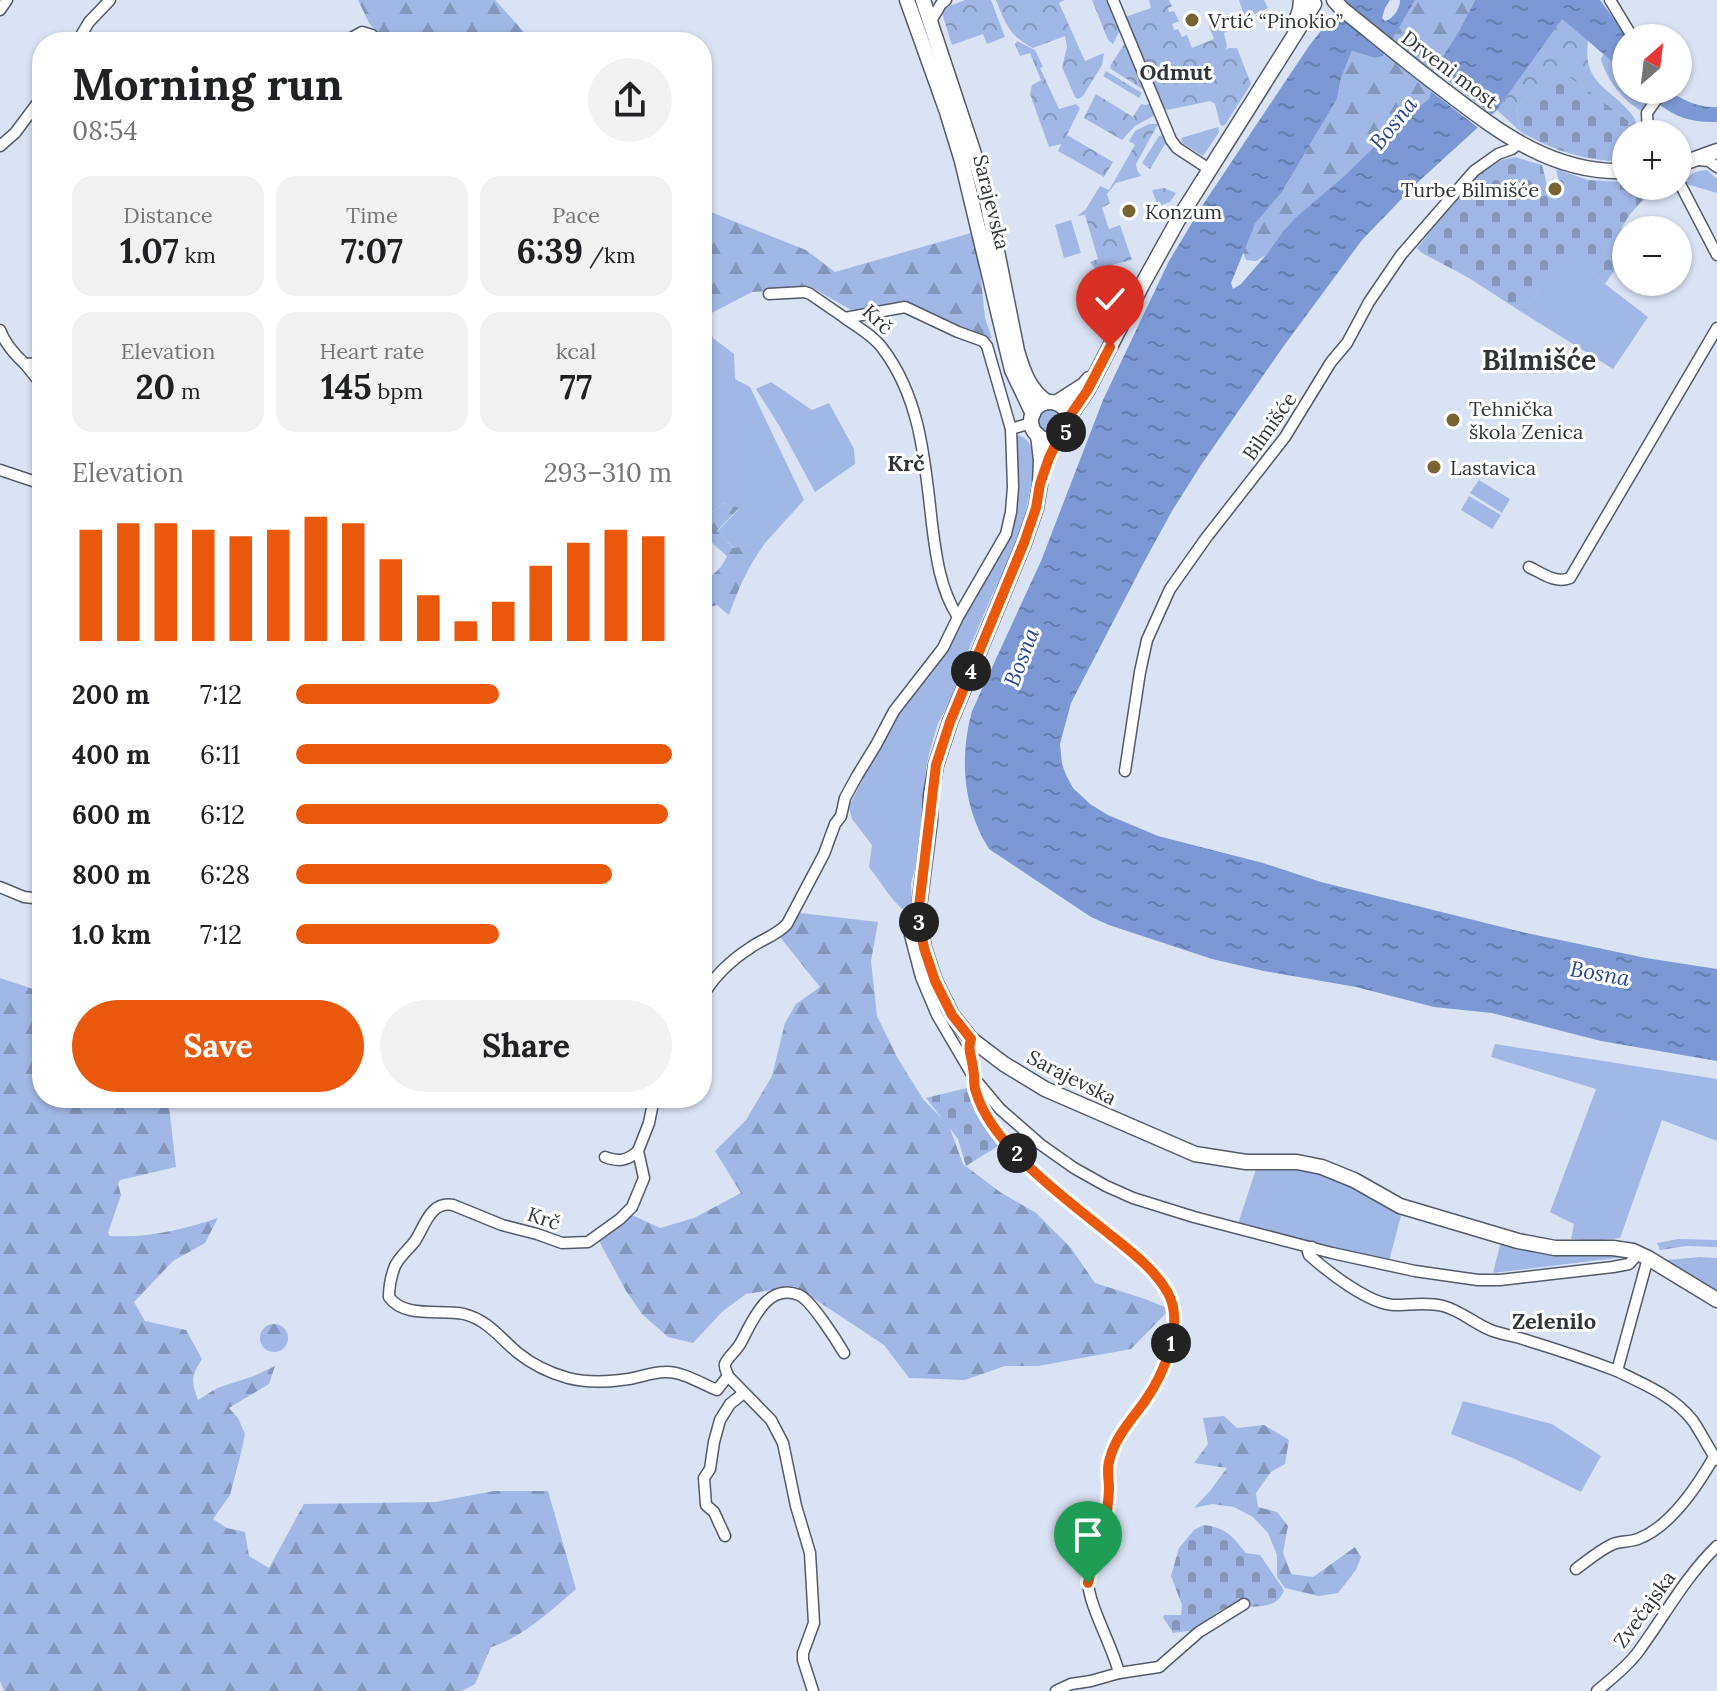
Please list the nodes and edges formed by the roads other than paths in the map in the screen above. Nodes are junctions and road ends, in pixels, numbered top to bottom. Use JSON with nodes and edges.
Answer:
{"nodes":[{"id":1,"x":7,"y":0,"type":"edge"},
{"id":2,"x":110,"y":0,"type":"edge"},
{"id":3,"x":907,"y":0,"type":"edge"},
{"id":4,"x":923,"y":0,"type":"edge"},
{"id":5,"x":946,"y":0,"type":"edge"},
{"id":6,"x":1113,"y":0,"type":"edge"},
{"id":7,"x":1610,"y":0,"type":"edge"},
{"id":8,"x":1322,"y":3,"type":"edge"},
{"id":9,"x":0,"y":10,"type":"edge"},
{"id":10,"x":931,"y":21,"type":"junction"},
{"id":11,"x":1625,"y":24,"type":"edge"},
{"id":12,"x":83,"y":32,"type":"edge"},
{"id":13,"x":32,"y":110,"type":"edge"},
{"id":14,"x":1518,"y":144,"type":"junction"},
{"id":15,"x":0,"y":146,"type":"edge"},
{"id":16,"x":1717,"y":151,"type":"edge"},
{"id":17,"x":1696,"y":159,"type":"junction"},
{"id":18,"x":1692,"y":160,"type":"edge"},
{"id":19,"x":1717,"y":167,"type":"edge"},
{"id":20,"x":1209,"y":169,"type":"junction"},
{"id":21,"x":1612,"y":171,"type":"edge"},
{"id":22,"x":1688,"y":200,"type":"edge"},
{"id":23,"x":1717,"y":255,"type":"edge"},
{"id":24,"x":769,"y":294,"type":"dead end"},
{"id":25,"x":845,"y":318,"type":"junction"},
{"id":26,"x":1717,"y":328,"type":"edge"},
{"id":27,"x":0,"y":330,"type":"edge"},
{"id":28,"x":25,"y":364,"type":"junction"},
{"id":29,"x":32,"y":364,"type":"edge"},
{"id":30,"x":1098,"y":370,"type":"junction"},
{"id":31,"x":32,"y":373,"type":"edge"},
{"id":32,"x":1052,"y":402,"type":"junction"},
{"id":33,"x":1069,"y":417,"type":"junction"},
{"id":34,"x":1034,"y":424,"type":"junction"},
{"id":35,"x":1011,"y":429,"type":"junction"},
{"id":36,"x":1058,"y":439,"type":"junction"},
{"id":37,"x":0,"y":470,"type":"edge"},
{"id":38,"x":32,"y":481,"type":"edge"},
{"id":39,"x":1040,"y":484,"type":"junction"},
{"id":40,"x":1529,"y":567,"type":"dead end"},
{"id":41,"x":958,"y":617,"type":"junction"},
{"id":42,"x":1125,"y":771,"type":"dead end"},
{"id":43,"x":0,"y":887,"type":"edge"},
{"id":44,"x":32,"y":898,"type":"edge"},
{"id":45,"x":910,"y":935,"type":"dead end"},
{"id":46,"x":712,"y":981,"type":"edge"},
{"id":47,"x":971,"y":1039,"type":"junction"},
{"id":48,"x":974,"y":1078,"type":"junction"},
{"id":49,"x":652,"y":1108,"type":"edge"},
{"id":50,"x":638,"y":1151,"type":"junction"},
{"id":51,"x":605,"y":1157,"type":"dead end"},
{"id":52,"x":1312,"y":1247,"type":"junction"},
{"id":53,"x":1638,"y":1258,"type":"junction"},
{"id":54,"x":1717,"y":1300,"type":"edge"},
{"id":55,"x":844,"y":1353,"type":"dead end"},
{"id":56,"x":1617,"y":1371,"type":"junction"},
{"id":57,"x":728,"y":1376,"type":"junction"},
{"id":58,"x":742,"y":1392,"type":"junction"},
{"id":59,"x":1716,"y":1458,"type":"edge"},
{"id":60,"x":725,"y":1536,"type":"dead end"},
{"id":61,"x":1717,"y":1546,"type":"edge"},
{"id":62,"x":1576,"y":1569,"type":"dead end"},
{"id":63,"x":1244,"y":1604,"type":"dead end"},
{"id":64,"x":1119,"y":1673,"type":"junction"},
{"id":65,"x":813,"y":1691,"type":"edge"},
{"id":66,"x":1056,"y":1691,"type":"edge"},
{"id":67,"x":1597,"y":1691,"type":"edge"}],
"edges":[{"from":1,"to":9,"type":"street"},
{"from":2,"to":12,"type":"street"},
{"from":3,"to":34,"type":"main road","name":"Sarajevska"},
{"from":4,"to":10,"type":"main road","name":"Sarajevska"},
{"from":5,"to":10,"type":"street"},
{"from":6,"to":20,"type":"street"},
{"from":7,"to":11,"type":"street"},
{"from":8,"to":14,"type":"main road","name":"Drveni most"},
{"from":8,"to":20,"type":"main road"},
{"from":10,"to":32,"type":"main road","name":"Sarajevska"},
{"from":13,"to":15,"type":"street"},
{"from":14,"to":21,"type":"main road","name":"Drveni most"},
{"from":14,"to":42,"type":"street","name":"Bilmišće"},
{"from":16,"to":17,"type":"main road"},
{"from":17,"to":18,"type":"main road"},
{"from":17,"to":19,"type":"street"},
{"from":20,"to":30,"type":"main road"},
{"from":22,"to":23,"type":"street"},
{"from":24,"to":25,"type":"street"},
{"from":25,"to":35,"type":"street","name":"Krč"},
{"from":25,"to":41,"type":"street","name":"Krč"},
{"from":26,"to":40,"type":"street"},
{"from":27,"to":28,"type":"street"},
{"from":28,"to":29,"type":"street"},
{"from":28,"to":31,"type":"street"},
{"from":30,"to":32,"type":"main road"},
{"from":30,"to":33,"type":"main road"},
{"from":32,"to":33,"type":"main road"},
{"from":32,"to":34,"type":"main road"},
{"from":33,"to":36,"type":"main road"},
{"from":34,"to":35,"type":"street"},
{"from":34,"to":36,"type":"main road"},
{"from":34,"to":39,"type":"main road","name":"Sarajevska"},
{"from":35,"to":41,"type":"street","name":"Krč"},
{"from":36,"to":39,"type":"main road","name":"Sarajevska"},
{"from":37,"to":38,"type":"street"},
{"from":39,"to":47,"type":"main road","name":"Sarajevska"},
{"from":41,"to":46,"type":"street","name":"Krč"},
{"from":43,"to":44,"type":"street"},
{"from":45,"to":48,"type":"street"},
{"from":47,"to":48,"type":"street"},
{"from":47,"to":53,"type":"main road","name":"Sarajevska"},
{"from":48,"to":52,"type":"street"},
{"from":48,"to":64,"type":"street"},
{"from":49,"to":50,"type":"street","name":"Krč"},
{"from":50,"to":51,"type":"street"},
{"from":50,"to":57,"type":"street","name":"Krč"},
{"from":52,"to":53,"type":"street"},
{"from":52,"to":56,"type":"street"},
{"from":53,"to":54,"type":"main road","name":"Sarajevska"},
{"from":53,"to":56,"type":"street"},
{"from":55,"to":57,"type":"street"},
{"from":56,"to":59,"type":"street"},
{"from":57,"to":58,"type":"street"},
{"from":58,"to":60,"type":"street"},
{"from":58,"to":65,"type":"street"},
{"from":59,"to":62,"type":"street"},
{"from":61,"to":67,"type":"street","name":"Zvečajska"},
{"from":63,"to":64,"type":"street"},
{"from":64,"to":66,"type":"street"}]}
